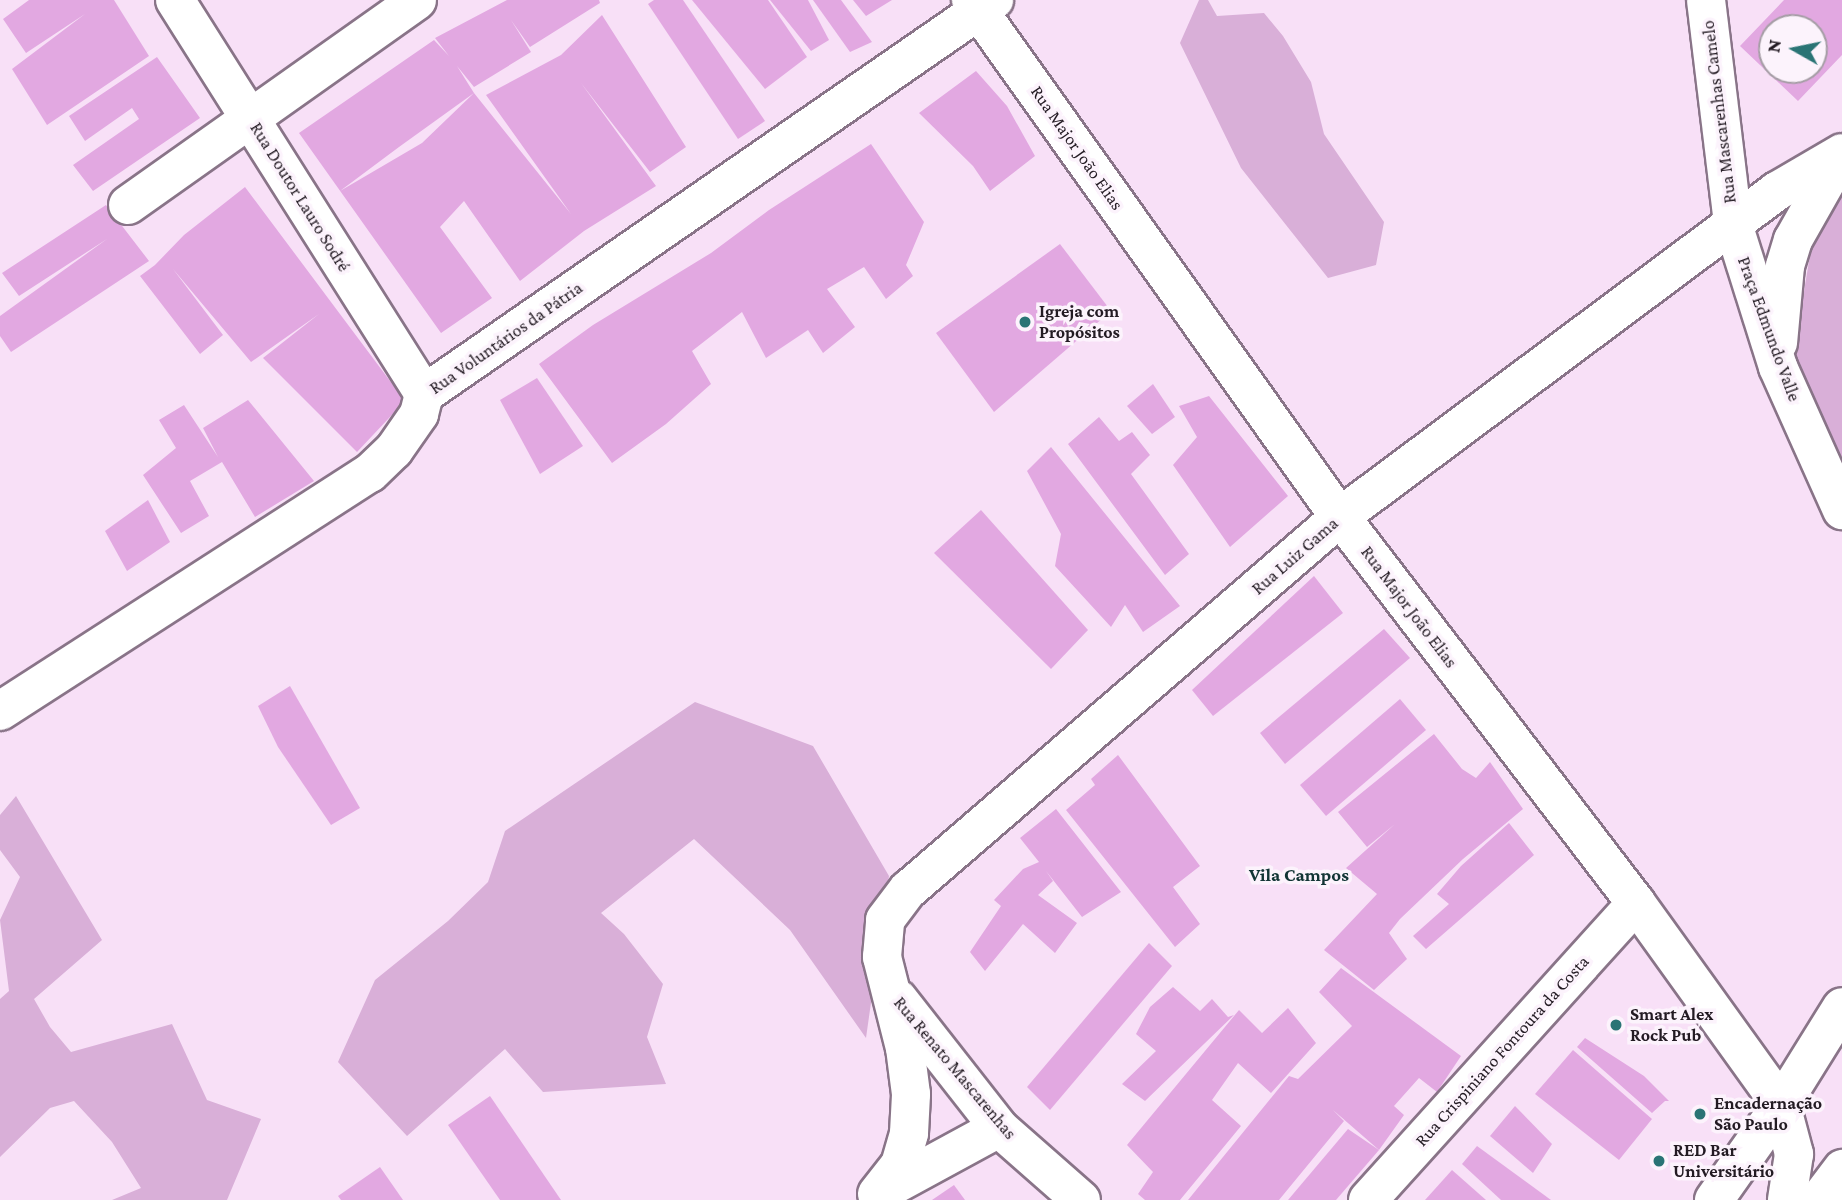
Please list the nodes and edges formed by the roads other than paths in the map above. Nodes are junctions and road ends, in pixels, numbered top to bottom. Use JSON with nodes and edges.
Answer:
{"nodes":[{"id":1,"x":176,"y":0,"type":"edge"},
{"id":2,"x":417,"y":0,"type":"edge"},
{"id":3,"x":1706,"y":0,"type":"edge"},
{"id":4,"x":982,"y":4,"type":"edge"},
{"id":5,"x":251,"y":120,"type":"junction"},
{"id":6,"x":1842,"y":153,"type":"edge"},
{"id":7,"x":128,"y":205,"type":"dead end"},
{"id":8,"x":1732,"y":224,"type":"junction"},
{"id":9,"x":1778,"y":367,"type":"junction"},
{"id":10,"x":424,"y":394,"type":"junction"},
{"id":11,"x":1842,"y":510,"type":"edge"},
{"id":12,"x":1341,"y":516,"type":"junction"},
{"id":13,"x":0,"y":711,"type":"edge"},
{"id":14,"x":1636,"y":903,"type":"junction"},
{"id":15,"x":893,"y":992,"type":"junction"},
{"id":16,"x":1842,"y":1007,"type":"edge"},
{"id":17,"x":1781,"y":1105,"type":"junction"},
{"id":18,"x":999,"y":1128,"type":"junction"},
{"id":19,"x":1842,"y":1169,"type":"edge"},
{"id":20,"x":873,"y":1197,"type":"edge"},
{"id":21,"x":1082,"y":1200,"type":"edge"},
{"id":22,"x":1368,"y":1200,"type":"edge"},
{"id":23,"x":1714,"y":1200,"type":"edge"},
{"id":24,"x":1787,"y":1200,"type":"edge"},
{"id":25,"x":1819,"y":1200,"type":"edge"}],
"edges":[{"from":1,"to":5,"type":"street","name":"Rua Doutor Lauro Sodré"},
{"from":2,"to":5,"type":"street"},
{"from":3,"to":8,"type":"street","name":"Rua Mascarenhas Camelo"},
{"from":4,"to":10,"type":"street","name":"Rua Voluntários da Pátria"},
{"from":4,"to":12,"type":"street","name":"Rua Major João Elias"},
{"from":5,"to":7,"type":"street"},
{"from":5,"to":10,"type":"street","name":"Rua Doutor Lauro Sodré"},
{"from":6,"to":8,"type":"street","name":"Rua Luiz Gama"},
{"from":6,"to":9,"type":"street"},
{"from":8,"to":9,"type":"street","name":"Praça Edmundo Valle"},
{"from":8,"to":12,"type":"street","name":"Rua Luiz Gama"},
{"from":9,"to":11,"type":"street","name":"Praça Edmundo Valle"},
{"from":10,"to":13,"type":"street","name":"Rua Voluntários da Pátria"},
{"from":12,"to":14,"type":"street","name":"Rua Major João Elias"},
{"from":12,"to":15,"type":"street","name":"Rua Luiz Gama"},
{"from":14,"to":17,"type":"street","name":"Rua Major João Elias"},
{"from":14,"to":22,"type":"street","name":"Rua Crispiniano Fontoura da Costa"},
{"from":15,"to":18,"type":"street","name":"Rua Renato Mascarenhas"},
{"from":15,"to":20,"type":"street","name":"Rua Renato Mascarenhas"},
{"from":16,"to":17,"type":"street"},
{"from":17,"to":23,"type":"street"},
{"from":17,"to":24,"type":"street"},
{"from":18,"to":20,"type":"street"},
{"from":18,"to":21,"type":"street","name":"Rua Renato Mascarenhas"},
{"from":19,"to":25,"type":"street"}]}
